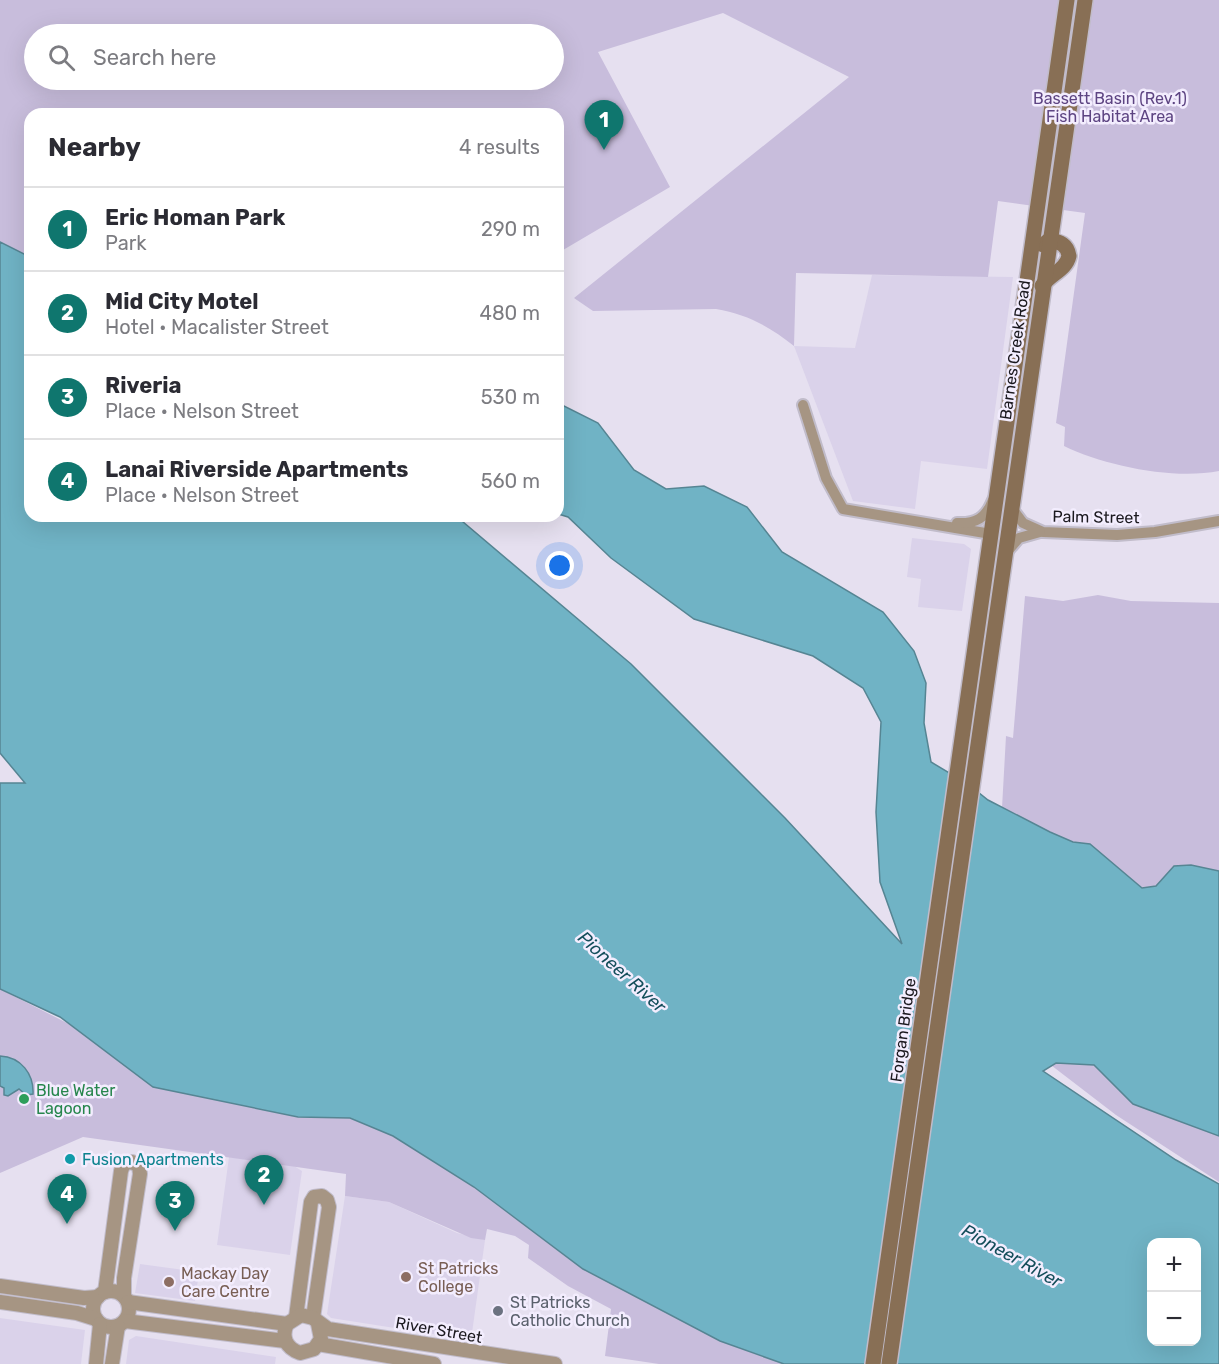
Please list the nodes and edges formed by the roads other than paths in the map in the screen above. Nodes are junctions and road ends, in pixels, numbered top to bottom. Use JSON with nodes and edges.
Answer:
{"nodes":[{"id":1,"x":1067,"y":0,"type":"edge"},
{"id":2,"x":1085,"y":0,"type":"edge"},
{"id":3,"x":1049,"y":240,"type":"junction"},
{"id":4,"x":1042,"y":286,"type":"junction"},
{"id":5,"x":1030,"y":375,"type":"junction"},
{"id":6,"x":1013,"y":378,"type":"junction"},
{"id":7,"x":803,"y":405,"type":"dead end"},
{"id":8,"x":998,"y":484,"type":"junction"},
{"id":9,"x":1011,"y":507,"type":"junction"},
{"id":10,"x":1219,"y":521,"type":"edge"},
{"id":11,"x":924,"y":522,"type":"junction"},
{"id":12,"x":1043,"y":532,"type":"junction"},
{"id":13,"x":991,"y":534,"type":"junction"},
{"id":14,"x":1005,"y":554,"type":"junction"},
{"id":15,"x":968,"y":701,"type":"joint"},
{"id":16,"x":304,"y":1259,"type":"junction"},
{"id":17,"x":322,"y":1262,"type":"junction"},
{"id":18,"x":0,"y":1286,"type":"edge"},
{"id":19,"x":101,"y":1294,"type":"junction"},
{"id":20,"x":126,"y":1299,"type":"junction"},
{"id":21,"x":0,"y":1302,"type":"edge"},
{"id":22,"x":291,"y":1320,"type":"junction"},
{"id":23,"x":98,"y":1321,"type":"junction"},
{"id":24,"x":316,"y":1321,"type":"junction"},
{"id":25,"x":122,"y":1324,"type":"junction"},
{"id":26,"x":288,"y":1345,"type":"junction"},
{"id":27,"x":311,"y":1353,"type":"edge"},
{"id":28,"x":492,"y":1361,"type":"edge"},
{"id":29,"x":96,"y":1364,"type":"edge"},
{"id":30,"x":112,"y":1364,"type":"edge"},
{"id":31,"x":290,"y":1364,"type":"edge"},
{"id":32,"x":434,"y":1364,"type":"edge"},
{"id":33,"x":555,"y":1364,"type":"edge"},
{"id":34,"x":873,"y":1364,"type":"edge"},
{"id":35,"x":889,"y":1364,"type":"edge"}],
"edges":[{"from":1,"to":6,"type":"main road","name":"Barnes Creek Road"},
{"from":2,"to":3,"type":"main road","name":"Barnes Creek Road"},
{"from":3,"to":4,"type":"main road","name":"Barnes Creek Road"},
{"from":3,"to":4,"type":"main road"},
{"from":3,"to":6,"type":"main road"},
{"from":4,"to":5,"type":"main road","name":"Barnes Creek Road"},
{"from":5,"to":9,"type":"main road","name":"Barnes Creek Road"},
{"from":5,"to":13,"type":"main road"},
{"from":6,"to":8,"type":"main road","name":"Barnes Creek Road"},
{"from":7,"to":11,"type":"street"},
{"from":8,"to":11,"type":"street"},
{"from":8,"to":13,"type":"main road","name":"Barnes Creek Road"},
{"from":9,"to":12,"type":"street","name":"Palm Street"},
{"from":9,"to":14,"type":"main road","name":"Barnes Creek Road"},
{"from":10,"to":12,"type":"street","name":"Palm Street"},
{"from":11,"to":13,"type":"street"},
{"from":12,"to":14,"type":"street","name":"Palm Street"},
{"from":13,"to":15,"type":"main road","name":"Barnes Creek Road"},
{"from":14,"to":35,"type":"main road","name":"Barnes Creek Road"},
{"from":15,"to":34,"type":"main road","name":"Forgan Bridge"},
{"from":16,"to":17,"type":"street"},
{"from":16,"to":17,"type":"street"},
{"from":16,"to":22,"type":"street"},
{"from":17,"to":24,"type":"street"},
{"from":18,"to":19,"type":"street"},
{"from":19,"to":20,"type":"street"},
{"from":19,"to":20,"type":"street"},
{"from":19,"to":23,"type":"street"},
{"from":20,"to":22,"type":"street"},
{"from":20,"to":25,"type":"street"},
{"from":21,"to":23,"type":"street"},
{"from":22,"to":24,"type":"street","name":"River Street"},
{"from":22,"to":26,"type":"street"},
{"from":23,"to":25,"type":"street"},
{"from":23,"to":29,"type":"street"},
{"from":24,"to":27,"type":"street"},
{"from":24,"to":28,"type":"street","name":"River Street"},
{"from":25,"to":26,"type":"street"},
{"from":25,"to":30,"type":"street"},
{"from":26,"to":27,"type":"street","name":"River Street"},
{"from":26,"to":31,"type":"street"},
{"from":27,"to":32,"type":"street","name":"River Street"},
{"from":28,"to":33,"type":"street","name":"River Street"}]}
